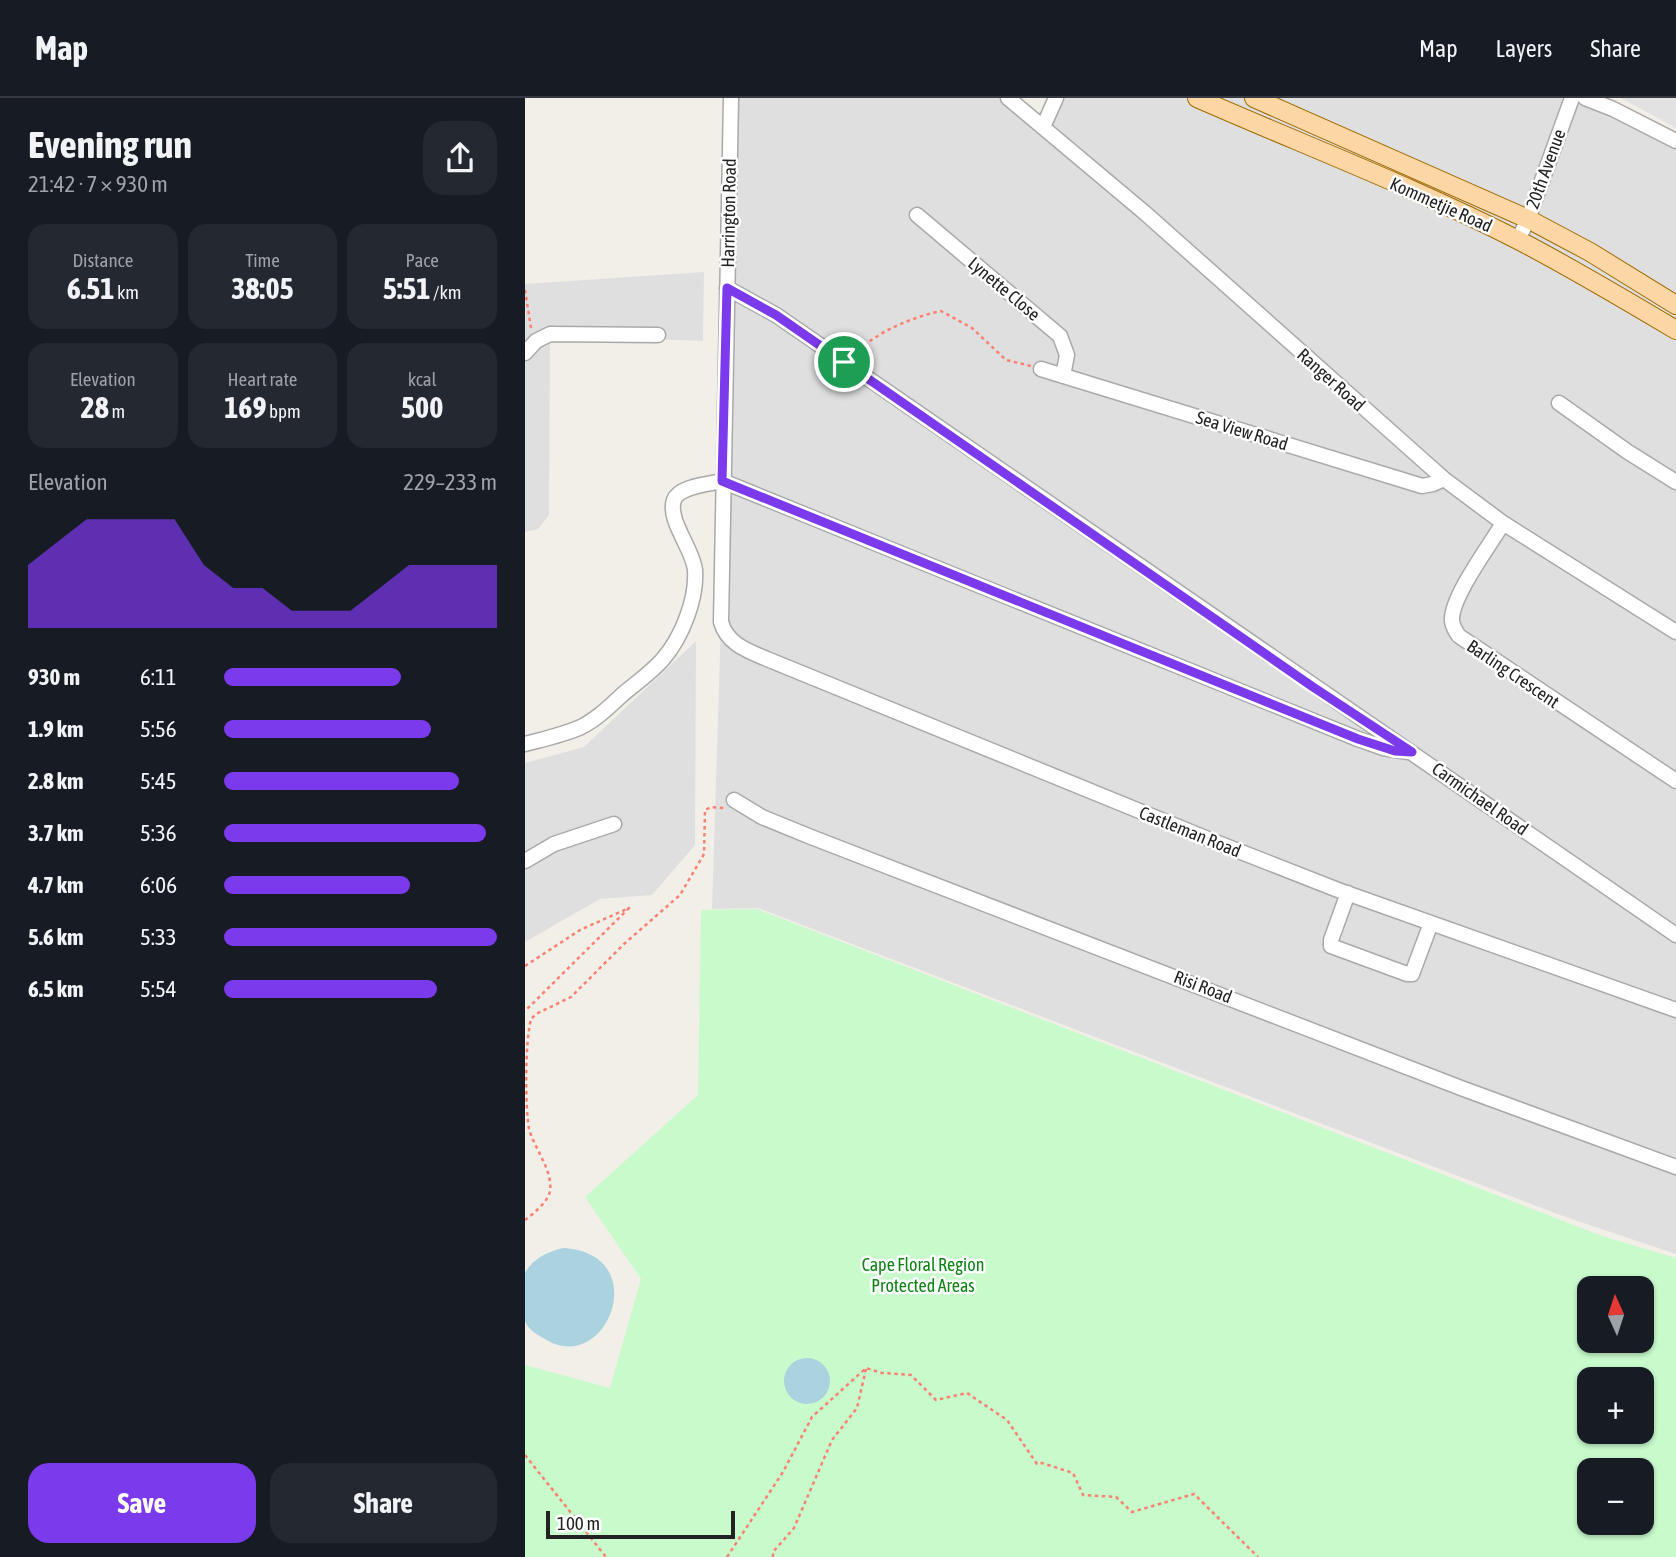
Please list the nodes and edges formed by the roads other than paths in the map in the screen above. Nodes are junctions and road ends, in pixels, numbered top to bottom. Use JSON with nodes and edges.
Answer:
{"nodes":[{"id":1,"x":731,"y":98,"type":"edge"},
{"id":2,"x":1009,"y":98,"type":"edge"},
{"id":3,"x":1056,"y":98,"type":"edge"},
{"id":4,"x":1197,"y":98,"type":"edge"},
{"id":5,"x":1254,"y":98,"type":"edge"},
{"id":6,"x":1572,"y":98,"type":"edge"},
{"id":7,"x":1585,"y":98,"type":"edge"},
{"id":8,"x":1043,"y":127,"type":"junction"},
{"id":9,"x":1676,"y":141,"type":"edge"},
{"id":10,"x":917,"y":215,"type":"dead end"},
{"id":11,"x":1528,"y":219,"type":"junction"},
{"id":12,"x":1518,"y":240,"type":"junction"},
{"id":13,"x":727,"y":288,"type":"junction"},
{"id":14,"x":1676,"y":305,"type":"edge"},
{"id":15,"x":1676,"y":330,"type":"edge"},
{"id":16,"x":659,"y":335,"type":"dead end"},
{"id":17,"x":528,"y":349,"type":"edge"},
{"id":18,"x":1041,"y":369,"type":"road end"},
{"id":19,"x":1063,"y":376,"type":"junction"},
{"id":20,"x":1559,"y":403,"type":"dead end"},
{"id":21,"x":1444,"y":479,"type":"junction"},
{"id":22,"x":722,"y":481,"type":"junction"},
{"id":23,"x":1676,"y":482,"type":"edge"},
{"id":24,"x":1503,"y":523,"type":"junction"},
{"id":25,"x":721,"y":622,"type":"joint"},
{"id":26,"x":1676,"y":632,"type":"edge"},
{"id":27,"x":525,"y":744,"type":"edge"},
{"id":28,"x":1412,"y":752,"type":"junction"},
{"id":29,"x":1676,"y":781,"type":"edge"},
{"id":30,"x":739,"y":804,"type":"road end"},
{"id":31,"x":614,"y":824,"type":"dead end"},
{"id":32,"x":525,"y":861,"type":"edge"},
{"id":33,"x":1348,"y":894,"type":"junction"},
{"id":34,"x":1431,"y":923,"type":"junction"},
{"id":35,"x":1676,"y":935,"type":"edge"},
{"id":36,"x":1676,"y":1010,"type":"edge"},
{"id":37,"x":1676,"y":1167,"type":"edge"}],
"edges":[{"from":1,"to":13,"type":"street","name":"Harrington Road"},
{"from":2,"to":8,"type":"street","name":"Ranger Road"},
{"from":3,"to":8,"type":"street"},
{"from":4,"to":12,"type":"main road","name":"Kommetjie Road"},
{"from":5,"to":11,"type":"main road","name":"Kommetjie Road"},
{"from":6,"to":11,"type":"street","name":"20th Avenue"},
{"from":7,"to":9,"type":"street"},
{"from":8,"to":21,"type":"street","name":"Ranger Road"},
{"from":10,"to":19,"type":"street","name":"Lynette Close"},
{"from":11,"to":12,"type":"street","name":"20th Avenue"},
{"from":11,"to":14,"type":"main road","name":"Kommetjie Road"},
{"from":12,"to":15,"type":"main road","name":"Kommetjie Road"},
{"from":13,"to":22,"type":"street","name":"Harrington Road"},
{"from":13,"to":28,"type":"street","name":"Carmichael Road"},
{"from":16,"to":17,"type":"street"},
{"from":18,"to":19,"type":"street","name":"Sea View Road"},
{"from":19,"to":21,"type":"street","name":"Sea View Road"},
{"from":20,"to":23,"type":"street"},
{"from":21,"to":24,"type":"street","name":"Ranger Road"},
{"from":22,"to":25,"type":"street","name":"Harrington Road"},
{"from":22,"to":27,"type":"street"},
{"from":22,"to":28,"type":"street"},
{"from":24,"to":26,"type":"street","name":"Ranger Road"},
{"from":24,"to":29,"type":"street","name":"Barling Crescent"},
{"from":25,"to":33,"type":"street","name":"Castleman Road"},
{"from":28,"to":35,"type":"street","name":"Carmichael Road"},
{"from":30,"to":37,"type":"street","name":"Risi Road"},
{"from":31,"to":32,"type":"street"},
{"from":33,"to":34,"type":"street","name":"Castleman Road"},
{"from":33,"to":34,"type":"street"},
{"from":34,"to":36,"type":"street","name":"Castleman Road"}]}
